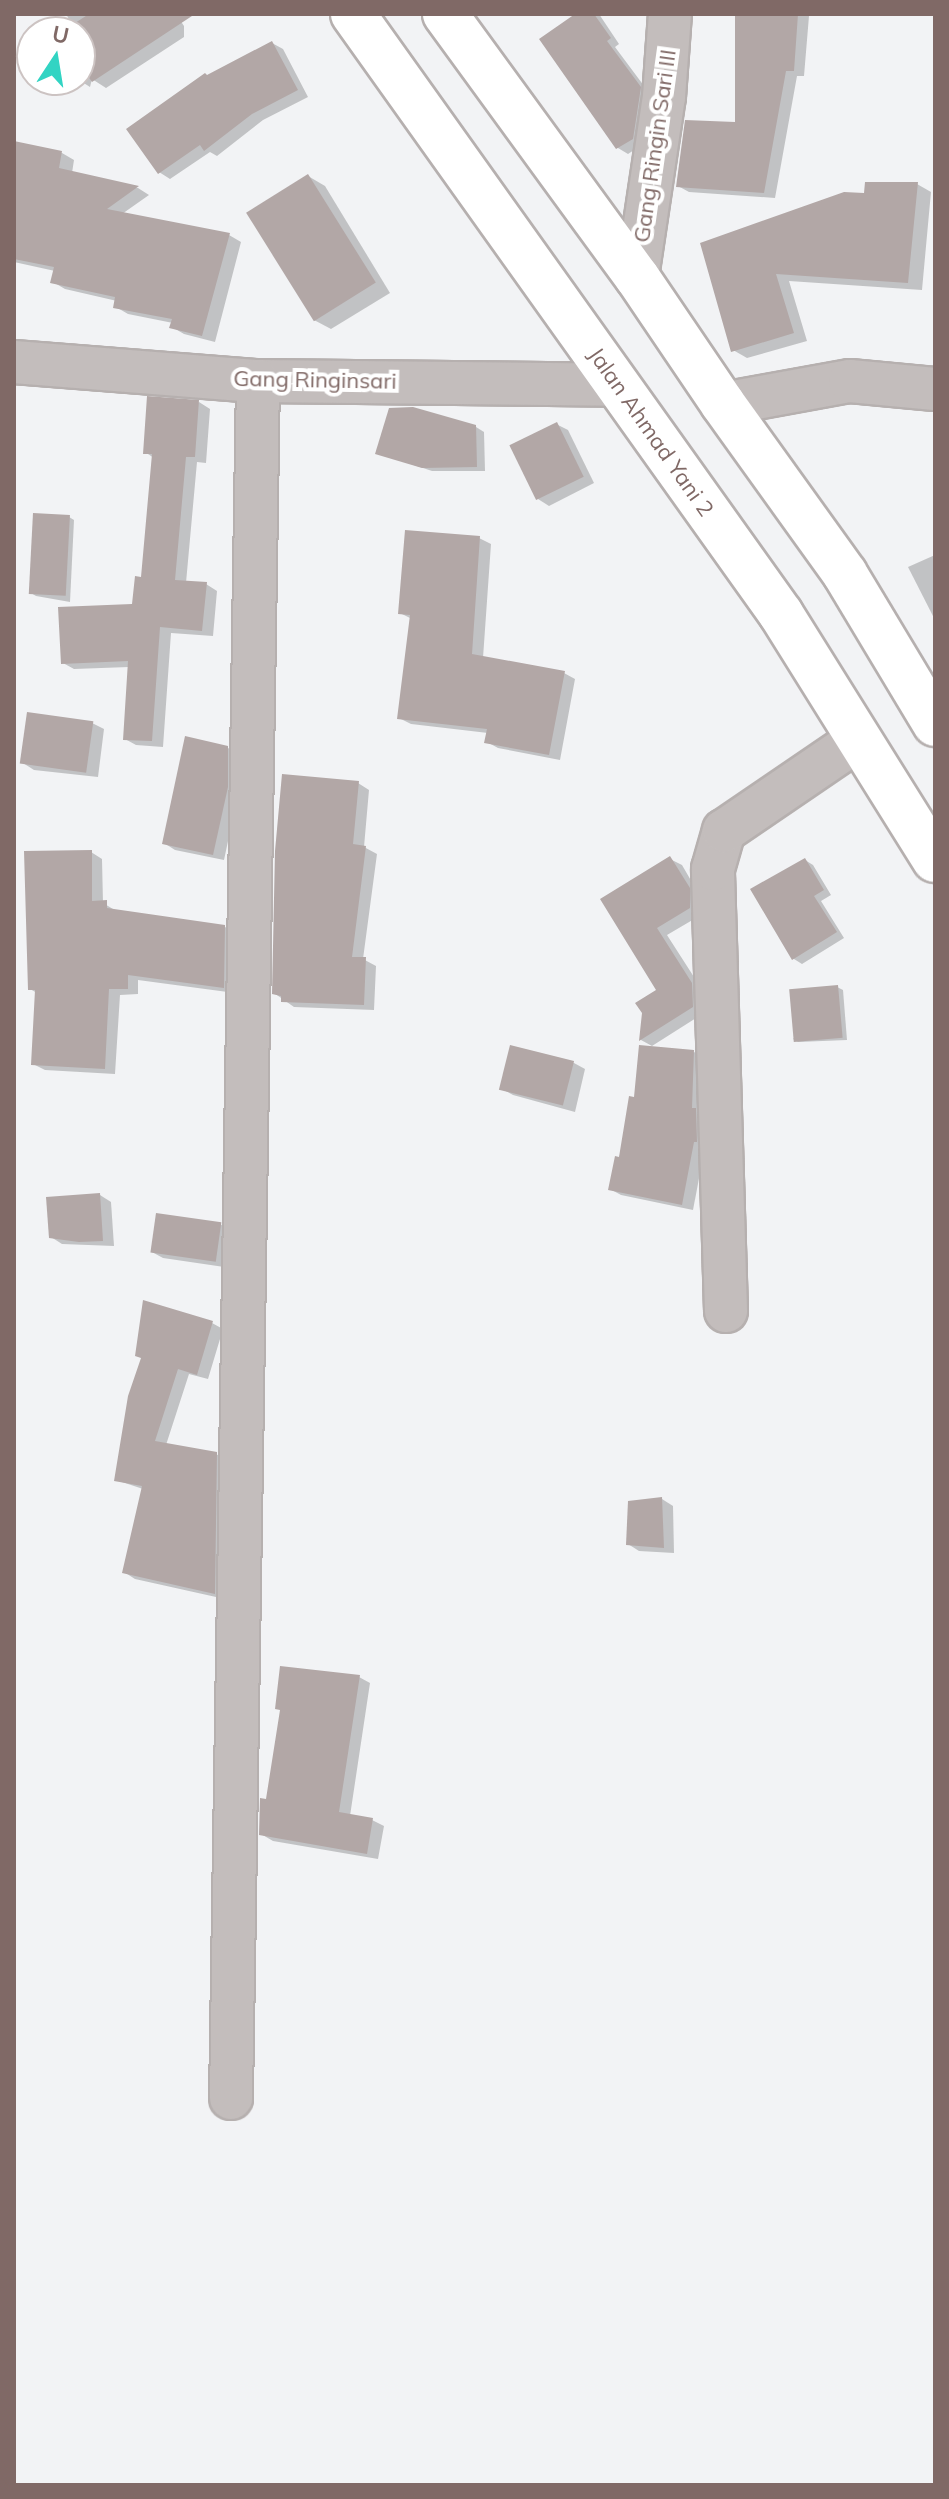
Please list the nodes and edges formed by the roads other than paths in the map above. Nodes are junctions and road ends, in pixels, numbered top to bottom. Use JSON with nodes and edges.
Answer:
{"nodes":[{"id":1,"x":353,"y":14,"type":"edge"},
{"id":2,"x":445,"y":14,"type":"edge"},
{"id":3,"x":670,"y":14,"type":"edge"},
{"id":4,"x":637,"y":277,"type":"junction"},
{"id":5,"x":14,"y":362,"type":"edge"},
{"id":6,"x":258,"y":381,"type":"junction"},
{"id":7,"x":617,"y":385,"type":"junction"},
{"id":8,"x":935,"y":389,"type":"edge"},
{"id":9,"x":723,"y":404,"type":"junction"},
{"id":10,"x":935,"y":724,"type":"edge"},
{"id":11,"x":859,"y":739,"type":"junction"},
{"id":12,"x":935,"y":860,"type":"edge"},
{"id":13,"x":726,"y":1311,"type":"dead end"},
{"id":14,"x":231,"y":2098,"type":"dead end"}],
"edges":[{"from":1,"to":7,"type":"highway","name":"Jalan Ahmad Yani 2"},
{"from":2,"to":4,"type":"highway"},
{"from":3,"to":4,"type":"street","name":"Gang Ringin Sari III"},
{"from":4,"to":9,"type":"highway"},
{"from":5,"to":6,"type":"street","name":"Gang Ringinsari"},
{"from":6,"to":7,"type":"street","name":"Gang Ringinsari"},
{"from":6,"to":14,"type":"street"},
{"from":7,"to":11,"type":"highway","name":"Jalan Ahmad Yani 2"},
{"from":8,"to":9,"type":"street"},
{"from":9,"to":10,"type":"highway"},
{"from":11,"to":12,"type":"highway","name":"Jalan Ahmad Yani 2"},
{"from":11,"to":13,"type":"street"}]}
